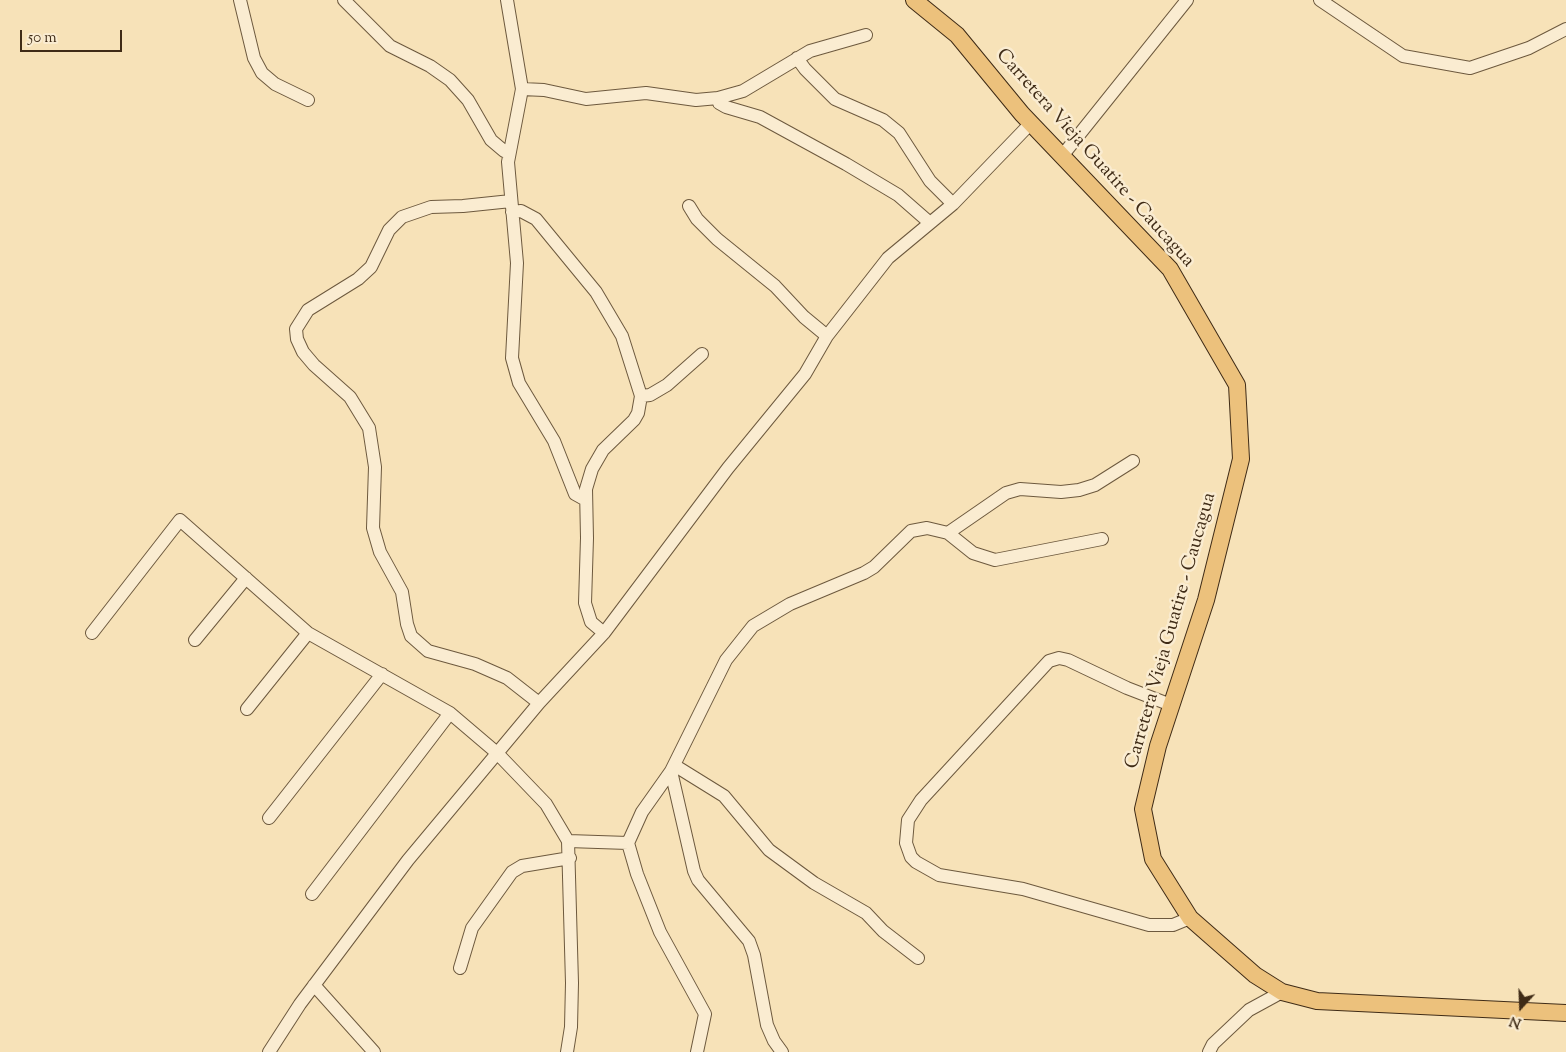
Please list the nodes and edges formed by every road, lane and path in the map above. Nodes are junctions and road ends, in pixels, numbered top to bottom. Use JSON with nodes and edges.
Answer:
{"nodes":[{"id":1,"x":240,"y":0,"type":"edge"},
{"id":2,"x":344,"y":0,"type":"edge"},
{"id":3,"x":508,"y":0,"type":"edge"},
{"id":4,"x":914,"y":0,"type":"edge"},
{"id":5,"x":1187,"y":0,"type":"edge"},
{"id":6,"x":1320,"y":0,"type":"edge"},
{"id":7,"x":1566,"y":29,"type":"edge"},
{"id":8,"x":866,"y":35,"type":"dead end"},
{"id":9,"x":797,"y":58,"type":"junction"},
{"id":10,"x":522,"y":89,"type":"junction"},
{"id":11,"x":718,"y":98,"type":"junction"},
{"id":12,"x":308,"y":100,"type":"dead end"},
{"id":13,"x":1031,"y":123,"type":"junction"},
{"id":14,"x":509,"y":152,"type":"junction"},
{"id":15,"x":1062,"y":156,"type":"junction"},
{"id":16,"x":953,"y":204,"type":"junction"},
{"id":17,"x":511,"y":206,"type":"junction"},
{"id":18,"x":689,"y":206,"type":"dead end"},
{"id":19,"x":930,"y":223,"type":"junction"},
{"id":20,"x":827,"y":336,"type":"junction"},
{"id":21,"x":702,"y":354,"type":"dead end"},
{"id":22,"x":641,"y":396,"type":"junction"},
{"id":23,"x":1133,"y":462,"type":"dead end"},
{"id":24,"x":584,"y":499,"type":"junction"},
{"id":25,"x":948,"y":534,"type":"junction"},
{"id":26,"x":1102,"y":540,"type":"dead end"},
{"id":27,"x":246,"y":578,"type":"junction"},
{"id":28,"x":92,"y":632,"type":"dead end"},
{"id":29,"x":308,"y":633,"type":"junction"},
{"id":30,"x":604,"y":633,"type":"junction"},
{"id":31,"x":195,"y":640,"type":"dead end"},
{"id":32,"x":382,"y":674,"type":"junction"},
{"id":33,"x":539,"y":703,"type":"junction"},
{"id":34,"x":1171,"y":705,"type":"junction"},
{"id":35,"x":247,"y":709,"type":"dead end"},
{"id":36,"x":450,"y":713,"type":"junction"},
{"id":37,"x":497,"y":753,"type":"junction"},
{"id":38,"x":672,"y":768,"type":"junction"},
{"id":39,"x":269,"y":818,"type":"dead end"},
{"id":40,"x":568,"y":841,"type":"junction"},
{"id":41,"x":628,"y":843,"type":"junction"},
{"id":42,"x":570,"y":858,"type":"junction"},
{"id":43,"x":312,"y":894,"type":"dead end"},
{"id":44,"x":1190,"y":918,"type":"junction"},
{"id":45,"x":918,"y":958,"type":"dead end"},
{"id":46,"x":460,"y":968,"type":"dead end"},
{"id":47,"x":314,"y":985,"type":"junction"},
{"id":48,"x":1282,"y":992,"type":"junction"},
{"id":49,"x":1566,"y":1014,"type":"edge"},
{"id":50,"x":269,"y":1052,"type":"edge"},
{"id":51,"x":374,"y":1052,"type":"edge"},
{"id":52,"x":567,"y":1052,"type":"edge"},
{"id":53,"x":697,"y":1052,"type":"edge"},
{"id":54,"x":782,"y":1052,"type":"edge"},
{"id":55,"x":1209,"y":1052,"type":"edge"}],
"edges":[{"from":1,"to":12,"type":"street"},
{"from":2,"to":14,"type":"street"},
{"from":3,"to":10,"type":"street"},
{"from":4,"to":13,"type":"main road","name":"Carretera Vieja Guatire - Caucagua"},
{"from":5,"to":15,"type":"street"},
{"from":6,"to":7,"type":"street"},
{"from":8,"to":9,"type":"street"},
{"from":9,"to":11,"type":"street"},
{"from":9,"to":16,"type":"street"},
{"from":10,"to":11,"type":"street"},
{"from":10,"to":14,"type":"street"},
{"from":11,"to":19,"type":"street"},
{"from":13,"to":15,"type":"main road","name":"Carretera Vieja Guatire - Caucagua"},
{"from":13,"to":16,"type":"street"},
{"from":14,"to":17,"type":"street"},
{"from":15,"to":34,"type":"main road","name":"Carretera Vieja Guatire - Caucagua"},
{"from":16,"to":19,"type":"street"},
{"from":17,"to":22,"type":"street"},
{"from":17,"to":24,"type":"street"},
{"from":17,"to":33,"type":"street"},
{"from":18,"to":20,"type":"street"},
{"from":19,"to":20,"type":"street"},
{"from":20,"to":30,"type":"street"},
{"from":21,"to":22,"type":"street"},
{"from":22,"to":24,"type":"street"},
{"from":23,"to":25,"type":"street"},
{"from":24,"to":30,"type":"street"},
{"from":25,"to":26,"type":"street"},
{"from":25,"to":38,"type":"street"},
{"from":27,"to":28,"type":"street"},
{"from":27,"to":29,"type":"street"},
{"from":27,"to":31,"type":"street"},
{"from":29,"to":32,"type":"street"},
{"from":29,"to":35,"type":"street"},
{"from":30,"to":33,"type":"street"},
{"from":32,"to":36,"type":"street"},
{"from":32,"to":39,"type":"street"},
{"from":33,"to":37,"type":"street"},
{"from":34,"to":44,"type":"main road","name":"Carretera Vieja Guatire - Caucagua"},
{"from":34,"to":44,"type":"street"},
{"from":36,"to":37,"type":"street"},
{"from":36,"to":43,"type":"street"},
{"from":37,"to":40,"type":"street"},
{"from":37,"to":47,"type":"street"},
{"from":38,"to":41,"type":"street"},
{"from":38,"to":45,"type":"street"},
{"from":38,"to":54,"type":"street"},
{"from":40,"to":41,"type":"street"},
{"from":40,"to":42,"type":"street"},
{"from":41,"to":53,"type":"street"},
{"from":42,"to":46,"type":"street"},
{"from":42,"to":52,"type":"street"},
{"from":44,"to":48,"type":"main road","name":"Carretera Vieja Guatire - Caucagua"},
{"from":47,"to":50,"type":"street"},
{"from":47,"to":51,"type":"street"},
{"from":48,"to":49,"type":"main road","name":"Carretera Vieja Guatire - Caucagua"},
{"from":48,"to":55,"type":"street"}]}
